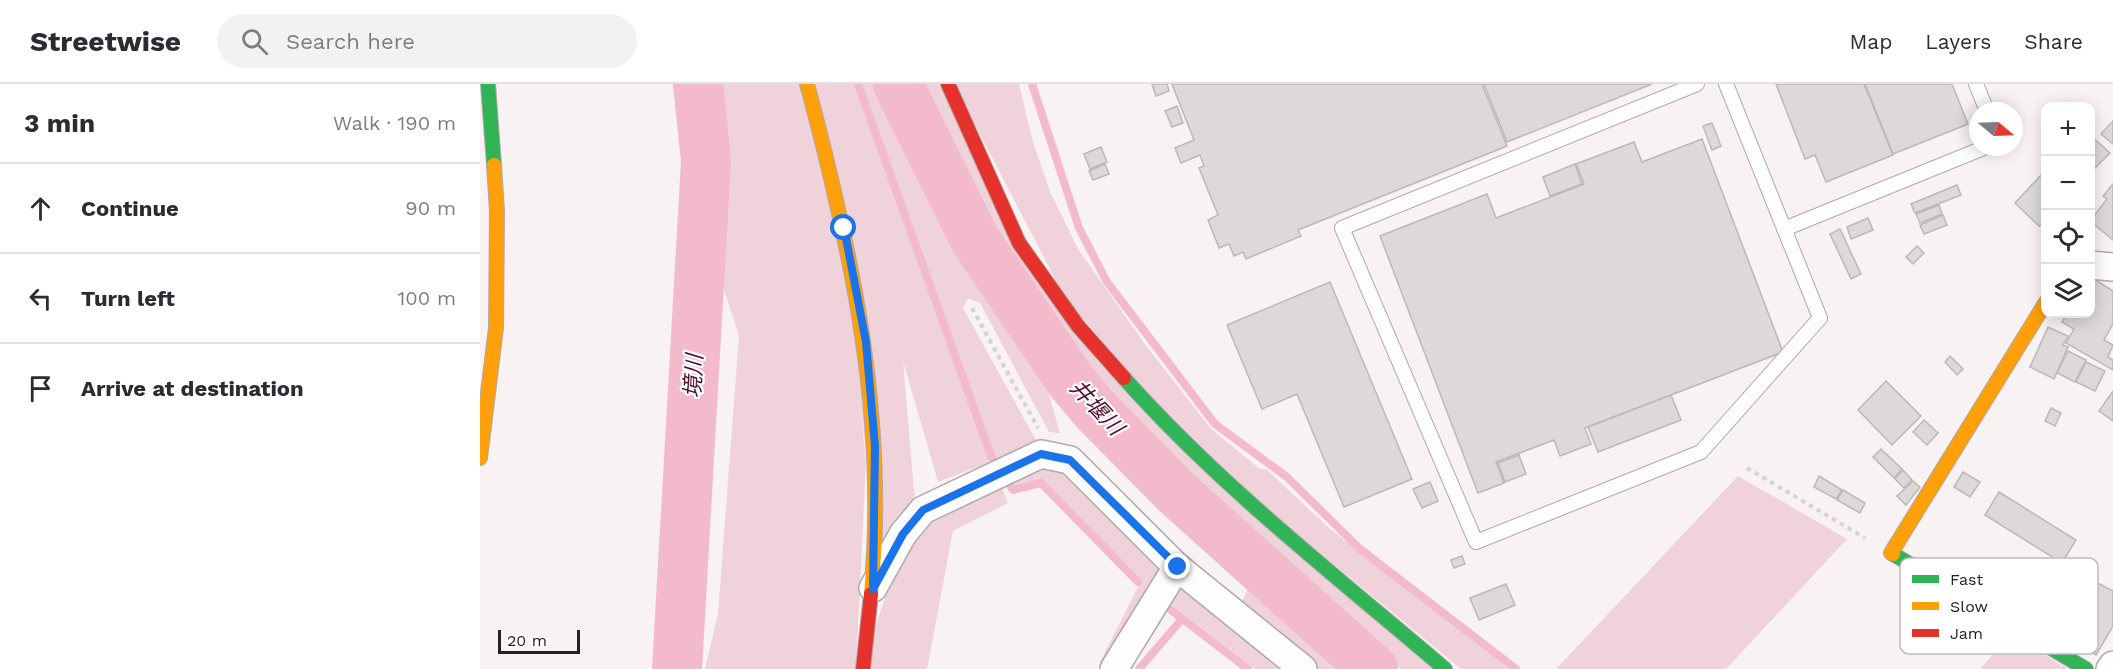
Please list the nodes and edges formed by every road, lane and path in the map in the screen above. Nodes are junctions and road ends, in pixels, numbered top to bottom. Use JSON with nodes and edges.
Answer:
{"nodes":[{"id":1,"x":481,"y":84,"type":"edge"},
{"id":2,"x":488,"y":84,"type":"edge"},
{"id":3,"x":807,"y":84,"type":"edge"},
{"id":4,"x":948,"y":84,"type":"edge"},
{"id":5,"x":1697,"y":84,"type":"edge"},
{"id":6,"x":1726,"y":84,"type":"edge"},
{"id":7,"x":1976,"y":84,"type":"edge"},
{"id":8,"x":1983,"y":102,"type":"edge"},
{"id":9,"x":490,"y":115,"type":"junction"},
{"id":10,"x":1969,"y":154,"type":"edge"},
{"id":11,"x":1784,"y":229,"type":"junction"},
{"id":12,"x":2095,"y":265,"type":"edge"},
{"id":13,"x":2113,"y":267,"type":"edge"},
{"id":14,"x":972,"y":308,"type":"dead end"},
{"id":15,"x":2041,"y":310,"type":"edge"},
{"id":16,"x":1053,"y":455,"type":"junction"},
{"id":17,"x":480,"y":458,"type":"edge"},
{"id":18,"x":1748,"y":468,"type":"dead end"},
{"id":19,"x":1891,"y":554,"type":"junction"},
{"id":20,"x":1900,"y":559,"type":"edge"},
{"id":21,"x":1178,"y":567,"type":"junction"},
{"id":22,"x":873,"y":589,"type":"junction"},
{"id":23,"x":2061,"y":654,"type":"edge"},
{"id":24,"x":2113,"y":665,"type":"edge"},
{"id":25,"x":863,"y":669,"type":"edge"},
{"id":26,"x":1114,"y":669,"type":"edge"},
{"id":27,"x":1303,"y":669,"type":"edge"},
{"id":28,"x":1445,"y":669,"type":"edge"},
{"id":29,"x":2086,"y":669,"type":"edge"},
{"id":30,"x":2110,"y":669,"type":"edge"}],
"edges":[{"from":1,"to":9,"type":"street"},
{"from":2,"to":9,"type":"street"},
{"from":3,"to":22,"type":"street"},
{"from":4,"to":28,"type":"street"},
{"from":5,"to":11,"type":"lane"},
{"from":6,"to":11,"type":"lane"},
{"from":7,"to":8,"type":"lane"},
{"from":9,"to":17,"type":"street"},
{"from":10,"to":11,"type":"lane"},
{"from":12,"to":13,"type":"street"},
{"from":14,"to":16,"type":"path"},
{"from":15,"to":19,"type":"street"},
{"from":16,"to":21,"type":"street"},
{"from":16,"to":22,"type":"street"},
{"from":18,"to":19,"type":"path"},
{"from":19,"to":20,"type":"street"},
{"from":21,"to":26,"type":"street"},
{"from":21,"to":27,"type":"street"},
{"from":22,"to":25,"type":"street"},
{"from":23,"to":29,"type":"street"},
{"from":24,"to":30,"type":"street"}]}
